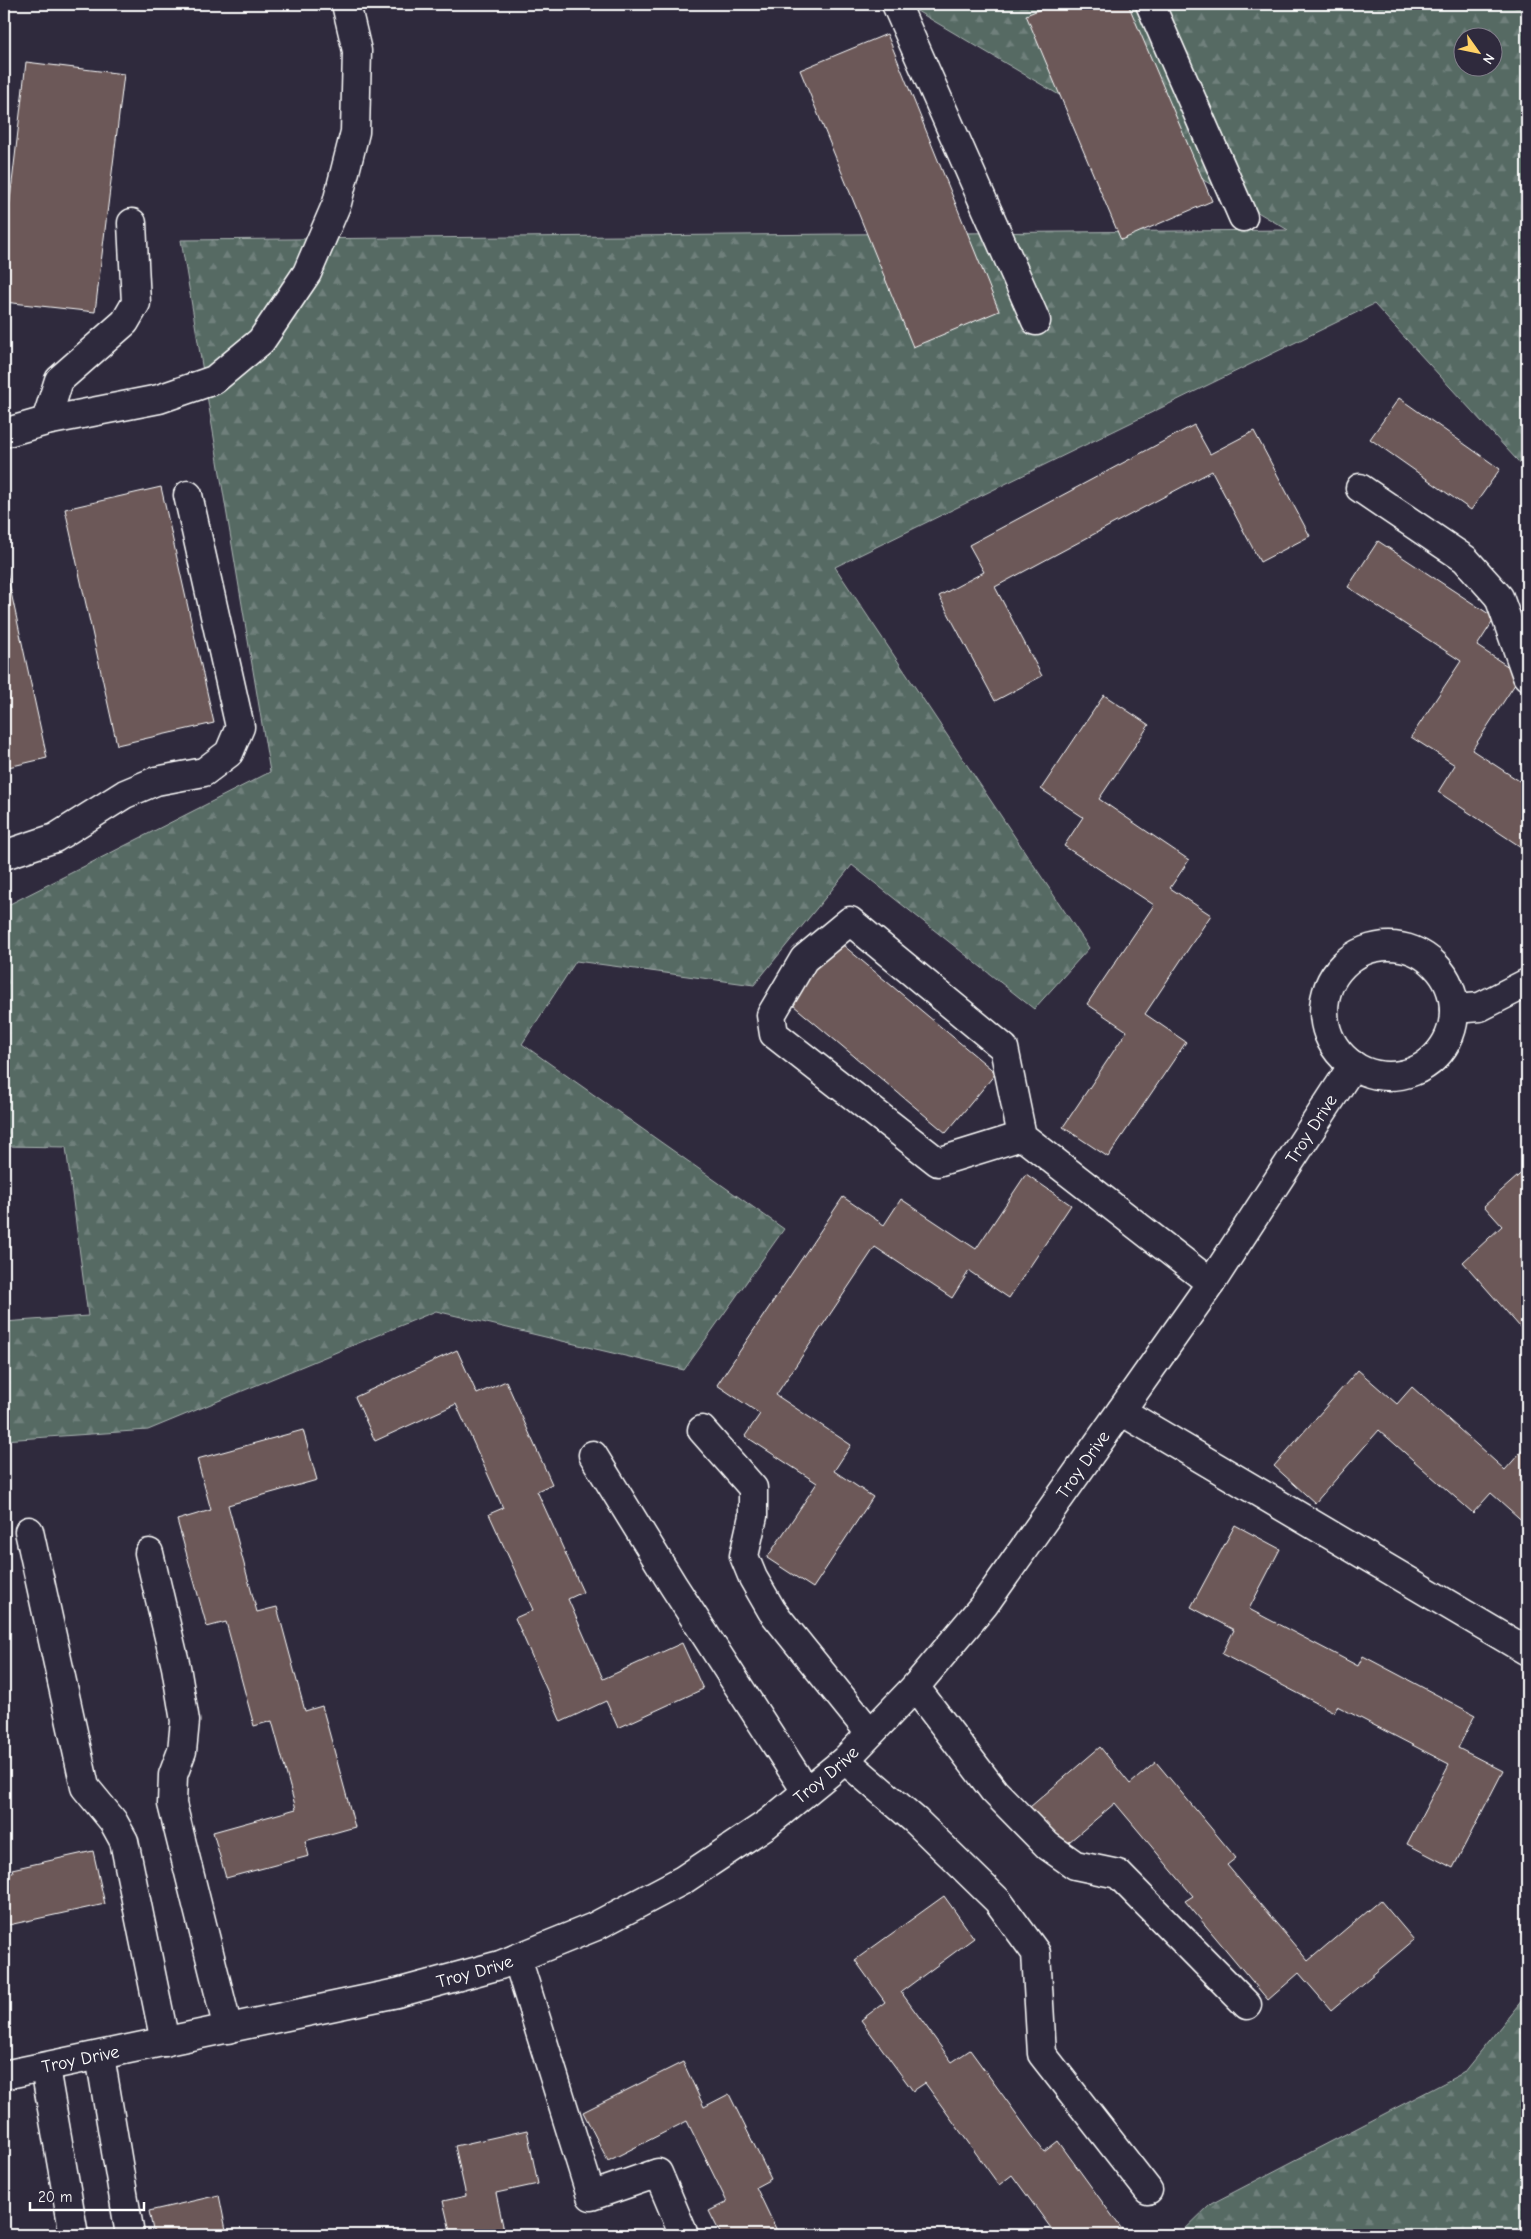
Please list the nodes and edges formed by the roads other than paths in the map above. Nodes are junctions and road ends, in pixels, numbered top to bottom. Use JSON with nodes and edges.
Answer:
{"nodes":[{"id":1,"x":346,"y":4,"type":"edge"},
{"id":2,"x":896,"y":4,"type":"edge"},
{"id":3,"x":1150,"y":4,"type":"edge"},
{"id":4,"x":1243,"y":217,"type":"dead end"},
{"id":5,"x":132,"y":223,"type":"dead end"},
{"id":6,"x":1036,"y":321,"type":"dead end"},
{"id":7,"x":46,"y":421,"type":"junction"},
{"id":8,"x":4,"y":433,"type":"edge"},
{"id":9,"x":1360,"y":488,"type":"dead end"},
{"id":10,"x":188,"y":495,"type":"dead end"},
{"id":11,"x":1527,"y":676,"type":"edge"},
{"id":12,"x":4,"y":855,"type":"edge"},
{"id":13,"x":1527,"y":983,"type":"edge"},
{"id":14,"x":1454,"y":1009,"type":"junction"},
{"id":15,"x":1353,"y":1065,"type":"junction"},
{"id":16,"x":1022,"y":1136,"type":"junction"},
{"id":17,"x":1211,"y":1283,"type":"junction"},
{"id":18,"x":1121,"y":1411,"type":"junction"},
{"id":19,"x":702,"y":1430,"type":"dead end"},
{"id":20,"x":593,"y":1455,"type":"dead end"},
{"id":21,"x":29,"y":1531,"type":"dead end"},
{"id":22,"x":149,"y":1554,"type":"dead end"},
{"id":23,"x":1527,"y":1651,"type":"edge"},
{"id":24,"x":915,"y":1687,"type":"junction"},
{"id":25,"x":870,"y":1733,"type":"junction"},
{"id":26,"x":845,"y":1760,"type":"junction"},
{"id":27,"x":806,"y":1791,"type":"junction"},
{"id":28,"x":517,"y":1958,"type":"junction"},
{"id":29,"x":1247,"y":2005,"type":"dead end"},
{"id":30,"x":228,"y":2029,"type":"junction"},
{"id":31,"x":165,"y":2042,"type":"junction"},
{"id":32,"x":100,"y":2056,"type":"junction"},
{"id":33,"x":46,"y":2068,"type":"junction"},
{"id":34,"x":4,"y":2075,"type":"edge"},
{"id":35,"x":1148,"y":2190,"type":"dead end"},
{"id":36,"x":74,"y":2235,"type":"edge"},
{"id":37,"x":130,"y":2235,"type":"edge"},
{"id":38,"x":684,"y":2235,"type":"edge"}],
"edges":[{"from":1,"to":7,"type":"street"},
{"from":2,"to":6,"type":"street"},
{"from":3,"to":4,"type":"street"},
{"from":5,"to":7,"type":"street"},
{"from":7,"to":8,"type":"street"},
{"from":9,"to":11,"type":"street"},
{"from":10,"to":12,"type":"street"},
{"from":13,"to":14,"type":"street"},
{"from":14,"to":15,"type":"street"},
{"from":14,"to":15,"type":"street"},
{"from":15,"to":17,"type":"street","name":"Troy Drive"},
{"from":16,"to":16,"type":"street"},
{"from":16,"to":17,"type":"street"},
{"from":17,"to":18,"type":"street","name":"Troy Drive"},
{"from":18,"to":23,"type":"street"},
{"from":18,"to":24,"type":"street","name":"Troy Drive"},
{"from":19,"to":25,"type":"street"},
{"from":20,"to":27,"type":"street"},
{"from":21,"to":31,"type":"street"},
{"from":22,"to":30,"type":"street"},
{"from":24,"to":25,"type":"street","name":"Troy Drive"},
{"from":24,"to":29,"type":"street"},
{"from":25,"to":26,"type":"street","name":"Troy Drive"},
{"from":26,"to":27,"type":"street","name":"Troy Drive"},
{"from":26,"to":35,"type":"street"},
{"from":27,"to":28,"type":"street","name":"Troy Drive"},
{"from":28,"to":30,"type":"street","name":"Troy Drive"},
{"from":28,"to":38,"type":"street"},
{"from":30,"to":31,"type":"street","name":"Troy Drive"},
{"from":31,"to":32,"type":"street","name":"Troy Drive"},
{"from":32,"to":33,"type":"street","name":"Troy Drive"},
{"from":32,"to":37,"type":"street"},
{"from":33,"to":34,"type":"street","name":"Troy Drive"},
{"from":33,"to":36,"type":"street"}]}
